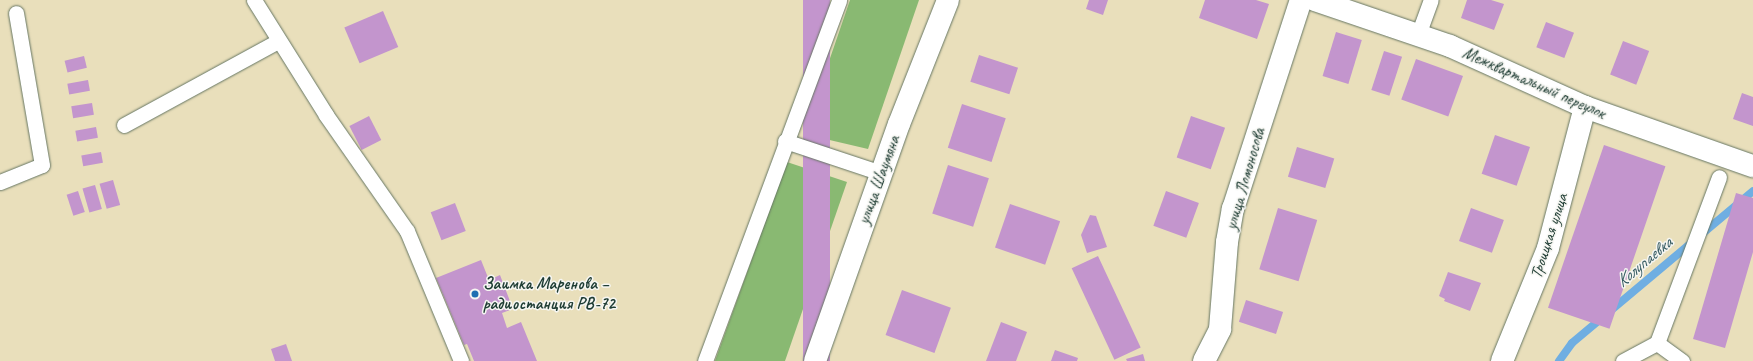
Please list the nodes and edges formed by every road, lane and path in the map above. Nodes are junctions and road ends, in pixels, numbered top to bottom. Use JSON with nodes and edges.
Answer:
{"nodes":[{"id":1,"x":254,"y":0,"type":"edge"},
{"id":2,"x":839,"y":0,"type":"edge"},
{"id":3,"x":948,"y":0,"type":"edge"},
{"id":4,"x":1302,"y":0,"type":"edge"},
{"id":5,"x":1316,"y":0,"type":"edge"},
{"id":6,"x":1431,"y":0,"type":"edge"},
{"id":7,"x":16,"y":13,"type":"dead end"},
{"id":8,"x":1418,"y":35,"type":"junction"},
{"id":9,"x":278,"y":41,"type":"junction"},
{"id":10,"x":1585,"y":107,"type":"junction"},
{"id":11,"x":124,"y":125,"type":"dead end"},
{"id":12,"x":785,"y":140,"type":"junction"},
{"id":13,"x":1753,"y":166,"type":"edge"},
{"id":14,"x":881,"y":173,"type":"junction"},
{"id":15,"x":1719,"y":178,"type":"dead end"},
{"id":16,"x":0,"y":182,"type":"edge"},
{"id":17,"x":1657,"y":343,"type":"junction"},
{"id":18,"x":461,"y":361,"type":"edge"},
{"id":19,"x":705,"y":361,"type":"edge"},
{"id":20,"x":815,"y":361,"type":"edge"},
{"id":21,"x":1204,"y":361,"type":"edge"},
{"id":22,"x":1502,"y":361,"type":"edge"},
{"id":23,"x":1623,"y":361,"type":"edge"},
{"id":24,"x":1682,"y":361,"type":"edge"}],
"edges":[{"from":1,"to":9,"type":"lane"},
{"from":2,"to":12,"type":"lane"},
{"from":3,"to":14,"type":"street","name":"улица Шаумяна"},
{"from":4,"to":21,"type":"street","name":"улица Ломоносова"},
{"from":5,"to":8,"type":"street","name":"Межквартальный переулок"},
{"from":6,"to":8,"type":"lane"},
{"from":7,"to":16,"type":"lane"},
{"from":8,"to":10,"type":"street","name":"Межквартальный переулок"},
{"from":9,"to":11,"type":"lane"},
{"from":9,"to":18,"type":"lane"},
{"from":10,"to":13,"type":"street","name":"Межквартальный переулок"},
{"from":10,"to":22,"type":"street","name":"Троицкая улица"},
{"from":12,"to":14,"type":"lane"},
{"from":12,"to":19,"type":"lane"},
{"from":14,"to":20,"type":"street","name":"улица Шаумяна"},
{"from":15,"to":17,"type":"lane"},
{"from":17,"to":23,"type":"lane"},
{"from":17,"to":24,"type":"lane"}]}
